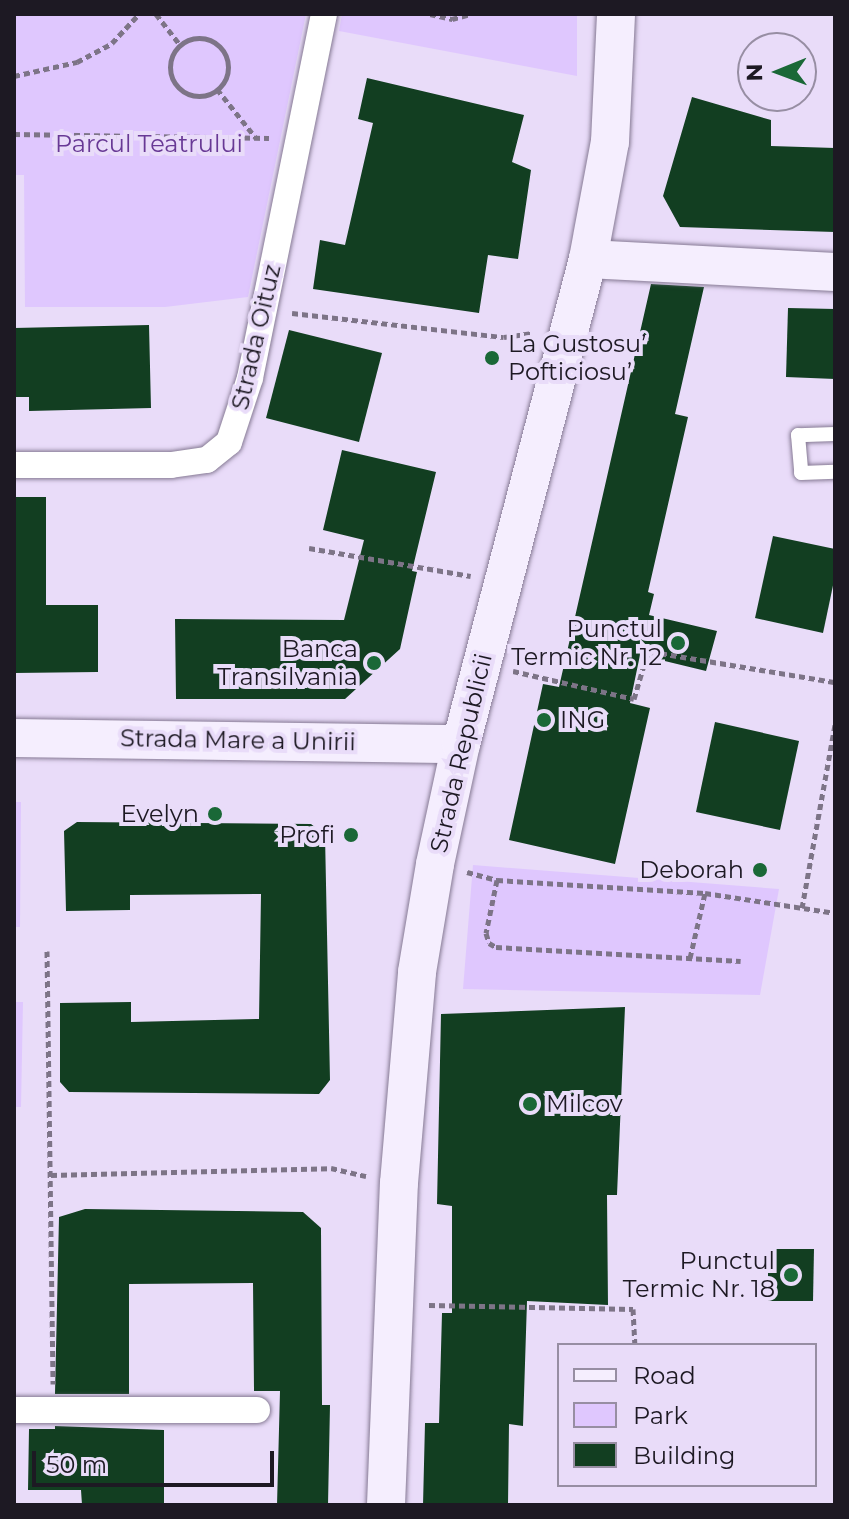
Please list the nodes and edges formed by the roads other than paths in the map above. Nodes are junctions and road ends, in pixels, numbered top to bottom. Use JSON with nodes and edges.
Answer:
{"nodes":[{"id":1,"x":324,"y":14,"type":"edge"},
{"id":2,"x":616,"y":14,"type":"edge"},
{"id":3,"x":588,"y":259,"type":"junction"},
{"id":4,"x":835,"y":272,"type":"edge"},
{"id":5,"x":835,"y":434,"type":"edge"},
{"id":6,"x":14,"y":465,"type":"edge"},
{"id":7,"x":835,"y":472,"type":"edge"},
{"id":8,"x":14,"y":738,"type":"edge"},
{"id":9,"x":461,"y":744,"type":"junction"},
{"id":10,"x":14,"y":1410,"type":"edge"},
{"id":11,"x":257,"y":1410,"type":"dead end"},
{"id":12,"x":386,"y":1505,"type":"edge"}],
"edges":[{"from":1,"to":6,"type":"street","name":"Strada Oituz"},
{"from":2,"to":3,"type":"main road","name":"Strada Republicii"},
{"from":3,"to":4,"type":"main road"},
{"from":3,"to":9,"type":"main road","name":"Strada Republicii"},
{"from":5,"to":7,"type":"lane"},
{"from":8,"to":9,"type":"main road","name":"Strada Mare a Unirii"},
{"from":9,"to":12,"type":"main road","name":"Strada Republicii"},
{"from":10,"to":11,"type":"street"}]}
